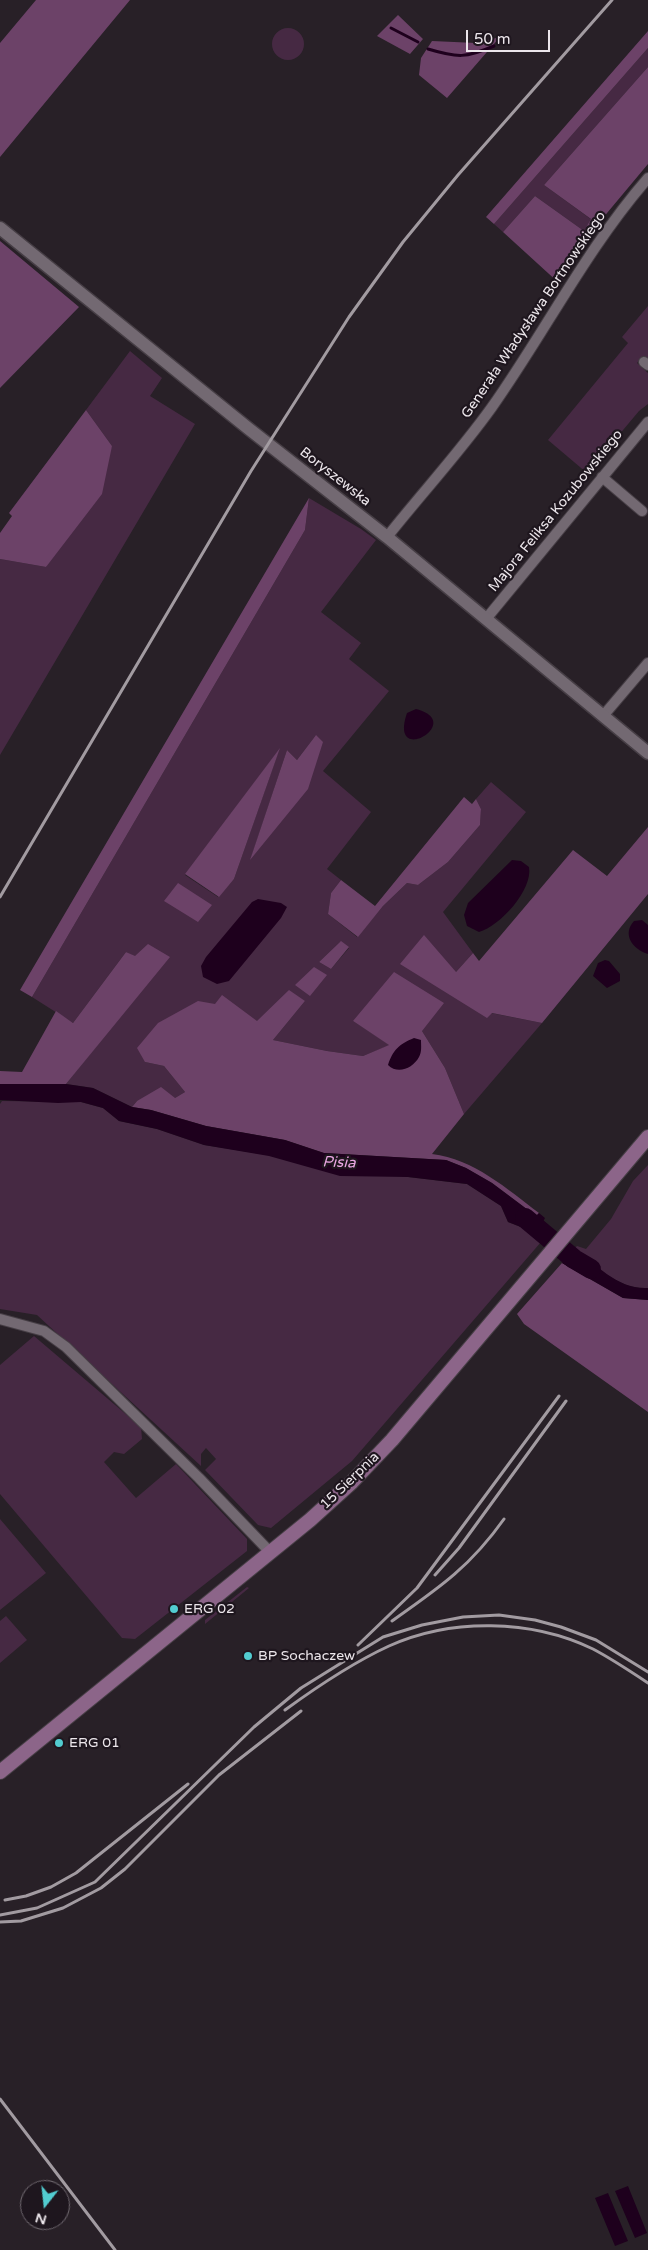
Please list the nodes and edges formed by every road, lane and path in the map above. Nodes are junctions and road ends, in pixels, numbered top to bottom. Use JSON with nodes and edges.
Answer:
{"nodes":[{"id":1,"x":648,"y":178,"type":"edge"},
{"id":2,"x":0,"y":228,"type":"edge"},
{"id":3,"x":648,"y":422,"type":"edge"},
{"id":4,"x":602,"y":478,"type":"junction"},
{"id":5,"x":642,"y":511,"type":"dead end"},
{"id":6,"x":387,"y":537,"type":"junction"},
{"id":7,"x":486,"y":619,"type":"junction"},
{"id":8,"x":648,"y":663,"type":"edge"},
{"id":9,"x":603,"y":716,"type":"junction"},
{"id":10,"x":648,"y":753,"type":"edge"},
{"id":11,"x":648,"y":1137,"type":"edge"},
{"id":12,"x":0,"y":1319,"type":"edge"},
{"id":13,"x":270,"y":1552,"type":"junction"},
{"id":14,"x":0,"y":1772,"type":"edge"}],
"edges":[{"from":1,"to":6,"type":"street","name":"Generała Władysława Bortnowskiego"},
{"from":2,"to":6,"type":"street","name":"Boryszewska"},
{"from":3,"to":4,"type":"street","name":"Majora Feliksa Kozubowskiego"},
{"from":4,"to":5,"type":"street"},
{"from":4,"to":7,"type":"street","name":"Majora Feliksa Kozubowskiego"},
{"from":6,"to":7,"type":"street","name":"Boryszewska"},
{"from":7,"to":9,"type":"street","name":"Boryszewska"},
{"from":8,"to":9,"type":"street"},
{"from":9,"to":10,"type":"street","name":"Boryszewska"},
{"from":11,"to":13,"type":"main road","name":"15 Sierpnia"},
{"from":12,"to":13,"type":"street"},
{"from":13,"to":14,"type":"main road","name":"15 Sierpnia"}]}
